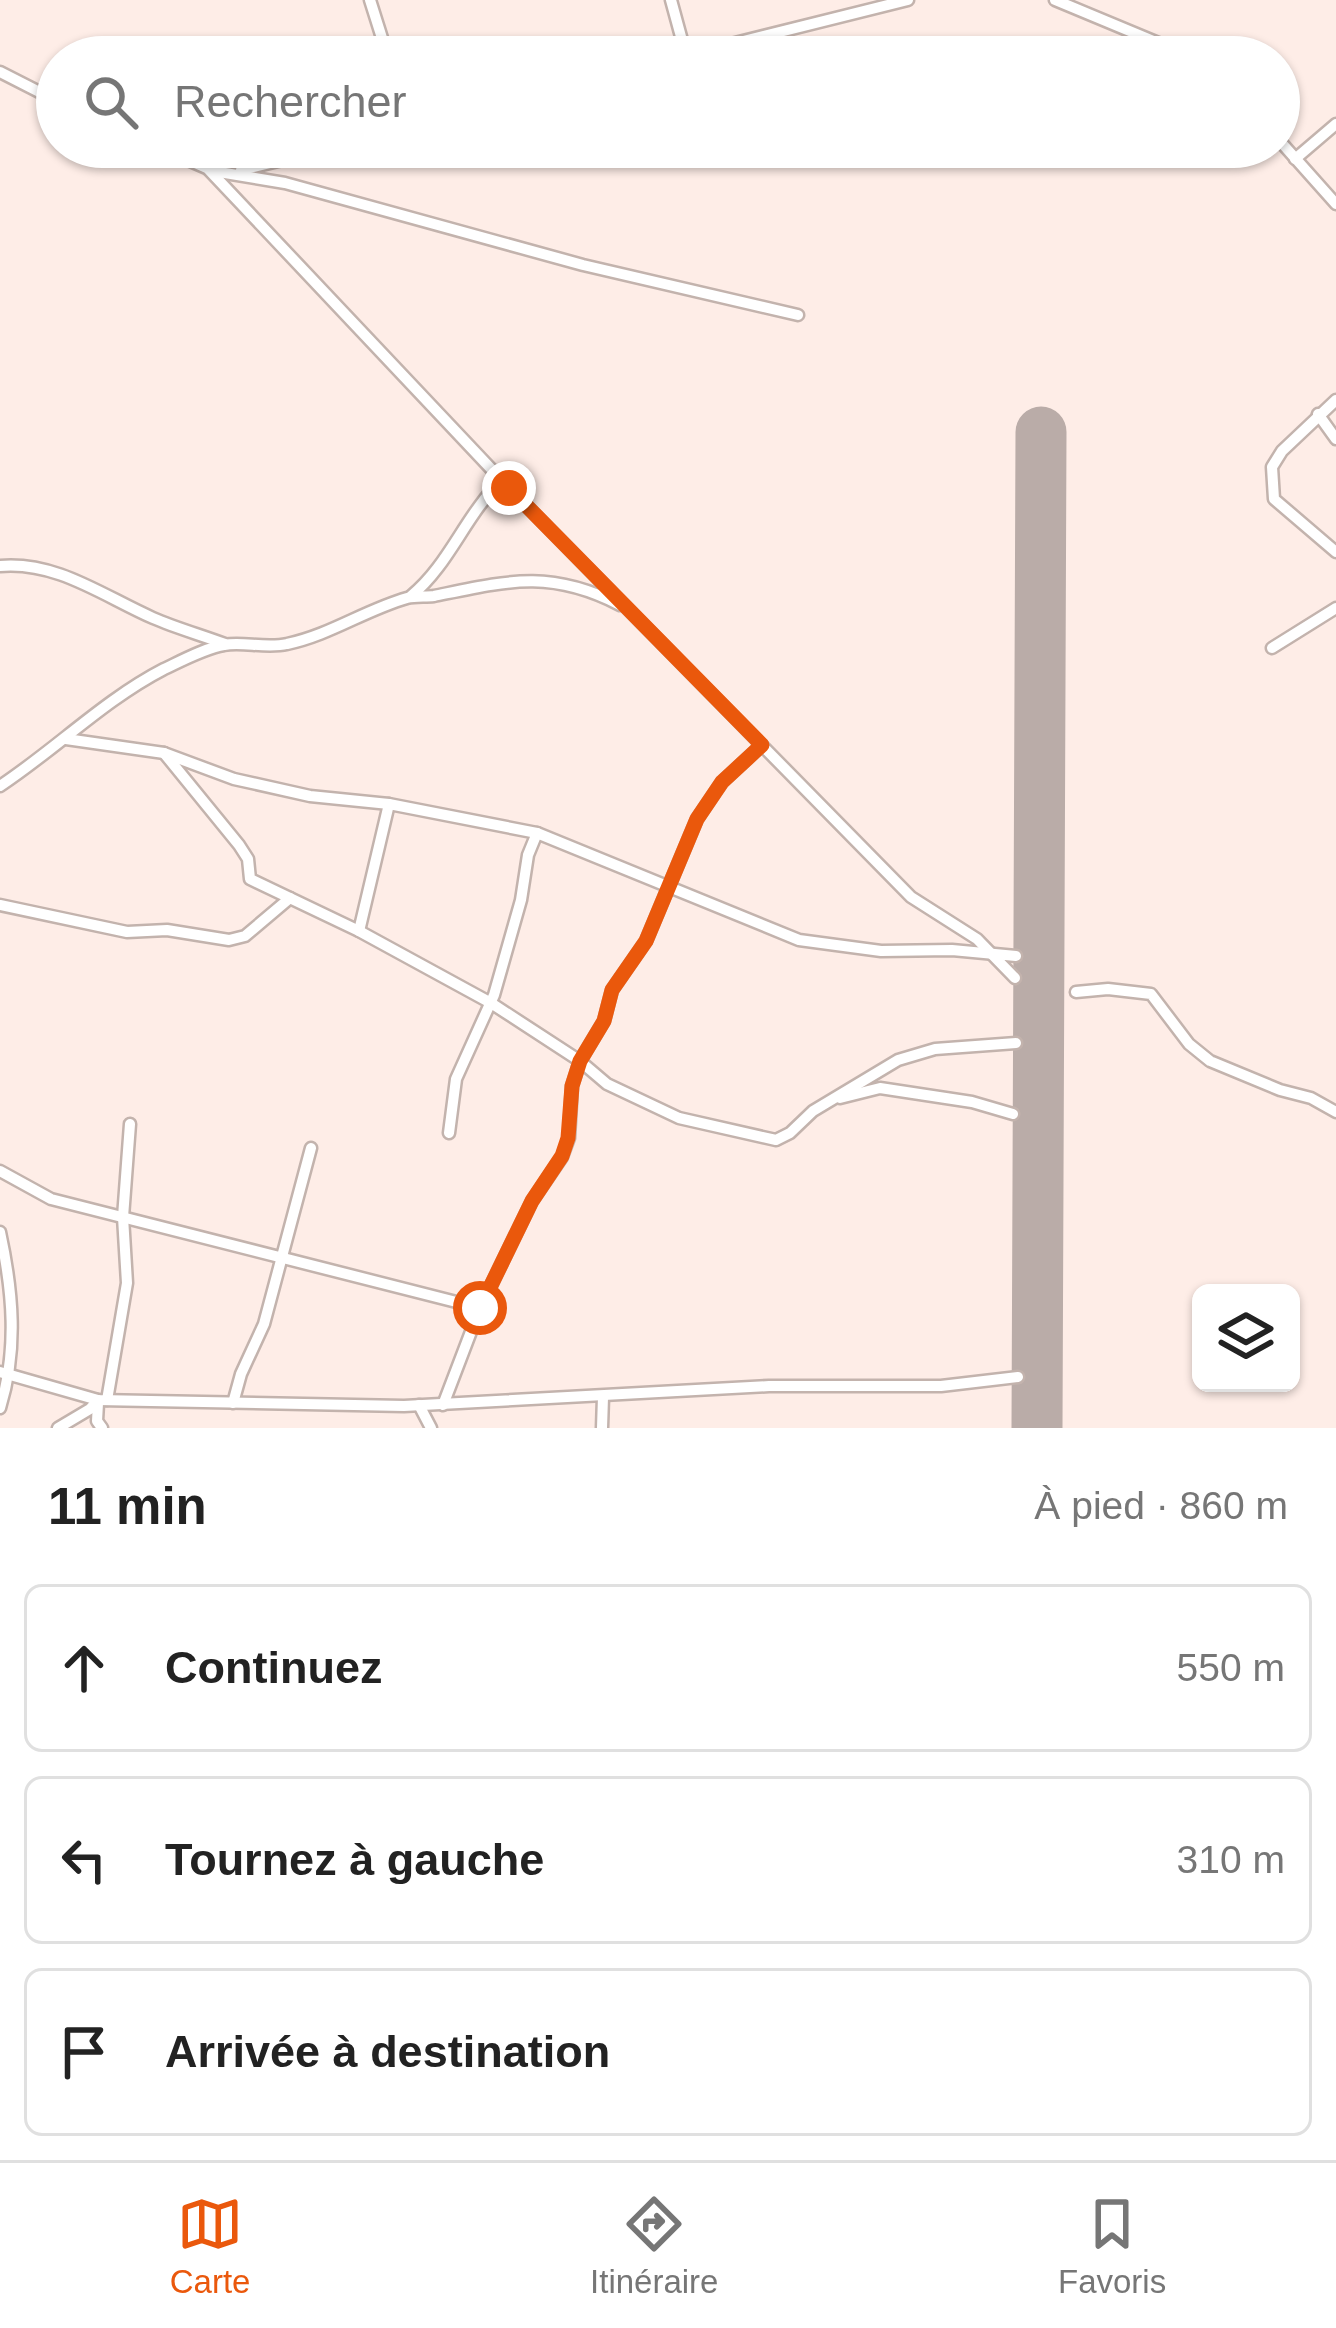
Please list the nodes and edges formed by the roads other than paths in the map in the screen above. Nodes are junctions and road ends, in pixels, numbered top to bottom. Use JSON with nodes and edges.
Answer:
{"nodes":[{"id":1,"x":370,"y":0,"type":"edge"},
{"id":2,"x":670,"y":0,"type":"edge"},
{"id":3,"x":908,"y":0,"type":"edge"},
{"id":4,"x":1055,"y":0,"type":"edge"},
{"id":5,"x":381,"y":36,"type":"edge"},
{"id":6,"x":678,"y":36,"type":"edge"},
{"id":7,"x":763,"y":36,"type":"edge"},
{"id":8,"x":1142,"y":36,"type":"edge"},
{"id":9,"x":0,"y":73,"type":"edge"},
{"id":10,"x":36,"y":91,"type":"edge"},
{"id":11,"x":1336,"y":124,"type":"edge"},
{"id":12,"x":1300,"y":155,"type":"edge"},
{"id":13,"x":1300,"y":164,"type":"edge"},
{"id":14,"x":205,"y":168,"type":"edge"},
{"id":15,"x":258,"y":168,"type":"edge"},
{"id":16,"x":209,"y":170,"type":"junction"},
{"id":17,"x":1336,"y":204,"type":"edge"},
{"id":18,"x":798,"y":315,"type":"dead end"},
{"id":19,"x":1336,"y":400,"type":"edge"},
{"id":20,"x":1318,"y":414,"type":"junction"},
{"id":21,"x":1336,"y":439,"type":"edge"},
{"id":22,"x":502,"y":480,"type":"junction"},
{"id":23,"x":1336,"y":552,"type":"edge"},
{"id":24,"x":0,"y":566,"type":"edge"},
{"id":25,"x":411,"y":596,"type":"junction"},
{"id":26,"x":628,"y":609,"type":"junction"},
{"id":27,"x":1336,"y":611,"type":"edge"},
{"id":28,"x":225,"y":644,"type":"junction"},
{"id":29,"x":1272,"y":648,"type":"dead end"},
{"id":30,"x":66,"y":739,"type":"junction"},
{"id":31,"x":762,"y":745,"type":"junction"},
{"id":32,"x":164,"y":753,"type":"junction"},
{"id":33,"x":0,"y":786,"type":"edge"},
{"id":34,"x":389,"y":804,"type":"junction"},
{"id":35,"x":537,"y":833,"type":"junction"},
{"id":36,"x":670,"y":885,"type":"junction"},
{"id":37,"x":290,"y":898,"type":"junction"},
{"id":38,"x":0,"y":905,"type":"edge"},
{"id":39,"x":359,"y":932,"type":"junction"},
{"id":40,"x":994,"y":956,"type":"junction"},
{"id":41,"x":1016,"y":956,"type":"dead end"},
{"id":42,"x":1016,"y":979,"type":"dead end"},
{"id":43,"x":1076,"y":992,"type":"dead end"},
{"id":44,"x":490,"y":1004,"type":"junction"},
{"id":45,"x":1016,"y":1043,"type":"dead end"},
{"id":46,"x":580,"y":1061,"type":"junction"},
{"id":47,"x":831,"y":1100,"type":"junction"},
{"id":48,"x":1336,"y":1112,"type":"edge"},
{"id":49,"x":1012,"y":1114,"type":"dead end"},
{"id":50,"x":130,"y":1124,"type":"dead end"},
{"id":51,"x":449,"y":1133,"type":"dead end"},
{"id":52,"x":311,"y":1148,"type":"dead end"},
{"id":53,"x":0,"y":1171,"type":"edge"},
{"id":54,"x":123,"y":1217,"type":"junction"},
{"id":55,"x":0,"y":1232,"type":"edge"},
{"id":56,"x":280,"y":1256,"type":"junction"},
{"id":57,"x":480,"y":1308,"type":"junction"},
{"id":58,"x":5,"y":1374,"type":"edge"},
{"id":59,"x":1018,"y":1377,"type":"dead end"},
{"id":60,"x":603,"y":1397,"type":"junction"},
{"id":61,"x":102,"y":1400,"type":"junction"},
{"id":62,"x":232,"y":1402,"type":"junction"},
{"id":63,"x":418,"y":1405,"type":"junction"},
{"id":64,"x":443,"y":1405,"type":"junction"},
{"id":65,"x":0,"y":1408,"type":"edge"},
{"id":66,"x":58,"y":1428,"type":"edge"},
{"id":67,"x":102,"y":1428,"type":"edge"},
{"id":68,"x":431,"y":1428,"type":"edge"},
{"id":69,"x":602,"y":1428,"type":"edge"}],
"edges":[{"from":1,"to":5,"type":"street"},
{"from":2,"to":6,"type":"street"},
{"from":3,"to":7,"type":"street"},
{"from":4,"to":8,"type":"street"},
{"from":9,"to":10,"type":"street"},
{"from":11,"to":12,"type":"street"},
{"from":13,"to":17,"type":"street"},
{"from":14,"to":16,"type":"street"},
{"from":15,"to":16,"type":"street"},
{"from":16,"to":18,"type":"street"},
{"from":16,"to":22,"type":"street"},
{"from":19,"to":20,"type":"street"},
{"from":20,"to":21,"type":"street"},
{"from":20,"to":23,"type":"street"},
{"from":22,"to":25,"type":"street"},
{"from":22,"to":26,"type":"street"},
{"from":24,"to":28,"type":"street"},
{"from":25,"to":26,"type":"street"},
{"from":25,"to":28,"type":"street"},
{"from":26,"to":31,"type":"street"},
{"from":27,"to":29,"type":"street"},
{"from":28,"to":30,"type":"street"},
{"from":30,"to":32,"type":"street"},
{"from":30,"to":33,"type":"street"},
{"from":31,"to":36,"type":"street"},
{"from":31,"to":40,"type":"street"},
{"from":32,"to":34,"type":"street"},
{"from":32,"to":37,"type":"street"},
{"from":34,"to":35,"type":"street"},
{"from":34,"to":39,"type":"street"},
{"from":35,"to":36,"type":"street"},
{"from":35,"to":44,"type":"street"},
{"from":36,"to":40,"type":"street"},
{"from":36,"to":46,"type":"street"},
{"from":37,"to":38,"type":"street"},
{"from":37,"to":39,"type":"street"},
{"from":39,"to":44,"type":"street"},
{"from":40,"to":41,"type":"street"},
{"from":40,"to":42,"type":"street"},
{"from":43,"to":48,"type":"street"},
{"from":44,"to":46,"type":"street"},
{"from":44,"to":51,"type":"street"},
{"from":45,"to":47,"type":"street"},
{"from":46,"to":47,"type":"street"},
{"from":46,"to":57,"type":"street"},
{"from":47,"to":49,"type":"street"},
{"from":50,"to":54,"type":"street"},
{"from":52,"to":56,"type":"street"},
{"from":53,"to":54,"type":"street"},
{"from":54,"to":56,"type":"street"},
{"from":54,"to":61,"type":"street"},
{"from":55,"to":58,"type":"street"},
{"from":56,"to":57,"type":"street"},
{"from":56,"to":62,"type":"street"},
{"from":57,"to":64,"type":"street"},
{"from":58,"to":61,"type":"street"},
{"from":58,"to":65,"type":"street"},
{"from":59,"to":60,"type":"street"},
{"from":60,"to":64,"type":"street"},
{"from":60,"to":69,"type":"street"},
{"from":61,"to":62,"type":"street"},
{"from":61,"to":66,"type":"street"},
{"from":61,"to":67,"type":"street"},
{"from":62,"to":63,"type":"street"},
{"from":63,"to":64,"type":"street"},
{"from":63,"to":68,"type":"street"}]}
